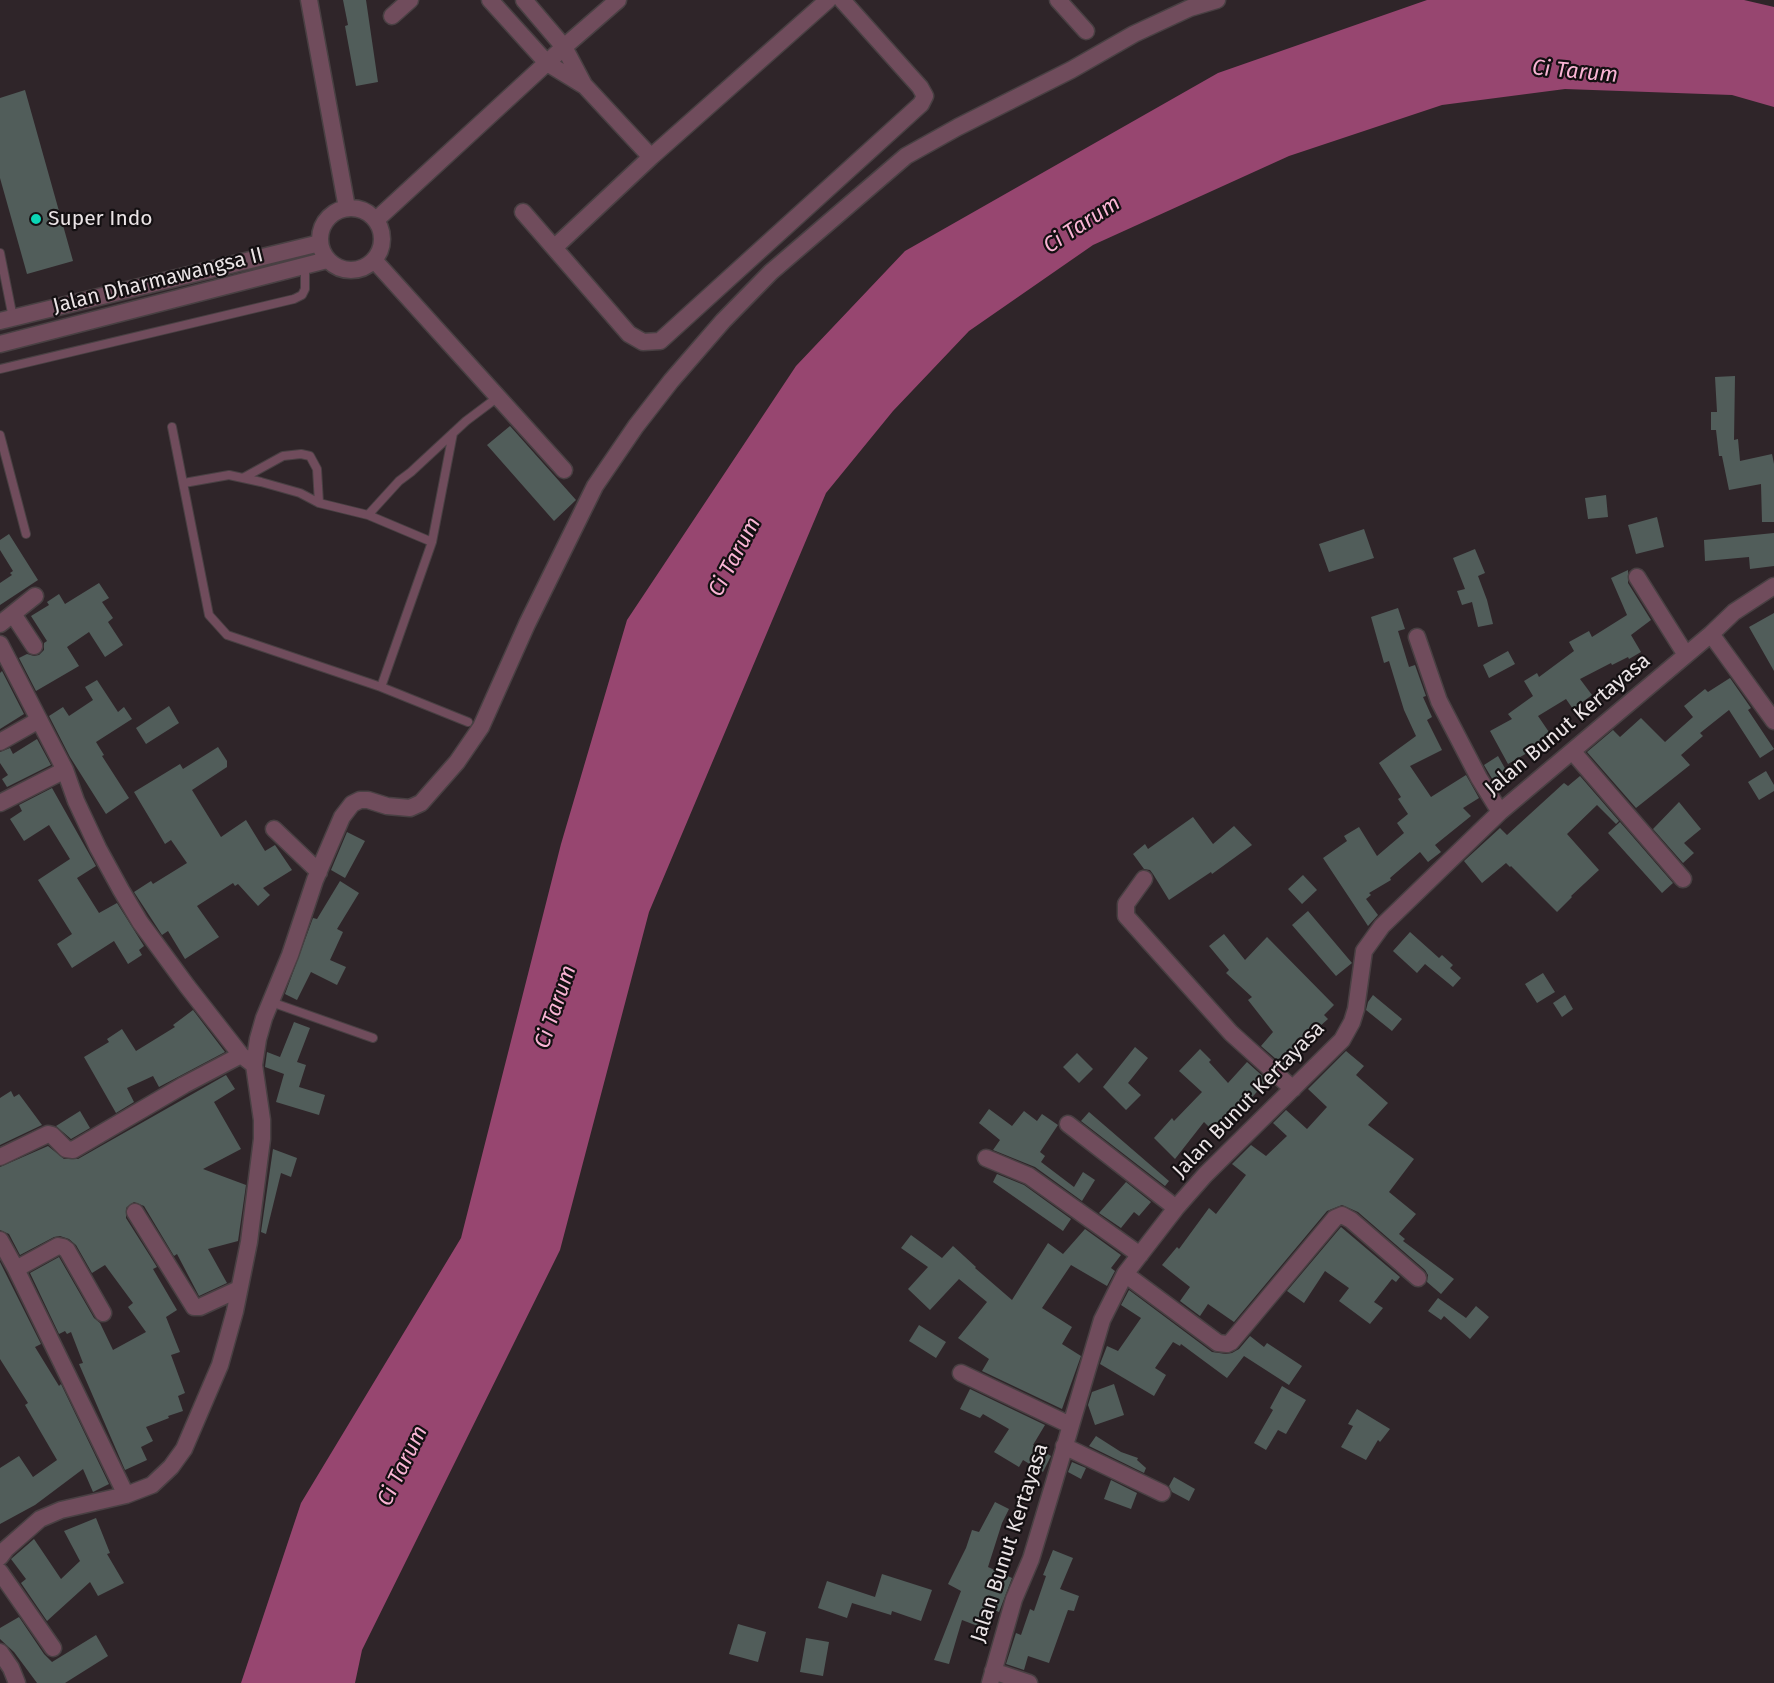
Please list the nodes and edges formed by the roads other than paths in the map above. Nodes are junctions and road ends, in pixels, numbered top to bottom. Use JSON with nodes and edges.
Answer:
{"nodes":[{"id":1,"x":309,"y":0,"type":"edge"},
{"id":2,"x":410,"y":0,"type":"edge"},
{"id":3,"x":490,"y":0,"type":"edge"},
{"id":4,"x":524,"y":0,"type":"edge"},
{"id":5,"x":618,"y":0,"type":"edge"},
{"id":6,"x":828,"y":0,"type":"edge"},
{"id":7,"x":842,"y":0,"type":"edge"},
{"id":8,"x":1058,"y":0,"type":"edge"},
{"id":9,"x":1217,"y":0,"type":"edge"},
{"id":10,"x":392,"y":16,"type":"dead end"},
{"id":11,"x":1086,"y":31,"type":"dead end"},
{"id":12,"x":564,"y":47,"type":"junction"},
{"id":13,"x":547,"y":63,"type":"junction"},
{"id":14,"x":584,"y":85,"type":"junction"},
{"id":15,"x":651,"y":157,"type":"junction"},
{"id":16,"x":346,"y":208,"type":"junction"},
{"id":17,"x":523,"y":212,"type":"dead end"},
{"id":18,"x":376,"y":220,"type":"junction"},
{"id":19,"x":320,"y":243,"type":"junction"},
{"id":20,"x":555,"y":247,"type":"junction"},
{"id":21,"x":0,"y":253,"type":"edge"},
{"id":22,"x":327,"y":260,"type":"junction"},
{"id":23,"x":374,"y":260,"type":"junction"},
{"id":24,"x":305,"y":267,"type":"junction"},
{"id":25,"x":6,"y":319,"type":"edge"},
{"id":26,"x":0,"y":344,"type":"edge"},
{"id":27,"x":0,"y":369,"type":"edge"},
{"id":28,"x":498,"y":397,"type":"junction"},
{"id":29,"x":172,"y":427,"type":"dead end"},
{"id":30,"x":453,"y":434,"type":"junction"},
{"id":31,"x":0,"y":435,"type":"edge"},
{"id":32,"x":564,"y":470,"type":"dead end"},
{"id":33,"x":243,"y":478,"type":"junction"},
{"id":34,"x":184,"y":483,"type":"junction"},
{"id":35,"x":319,"y":503,"type":"junction"},
{"id":36,"x":368,"y":515,"type":"junction"},
{"id":37,"x":26,"y":534,"type":"dead end"},
{"id":38,"x":432,"y":542,"type":"junction"},
{"id":39,"x":1637,"y":577,"type":"dead end"},
{"id":40,"x":1774,"y":586,"type":"edge"},
{"id":41,"x":35,"y":596,"type":"dead end"},
{"id":42,"x":6,"y":619,"type":"edge"},
{"id":43,"x":1711,"y":634,"type":"junction"},
{"id":44,"x":1417,"y":637,"type":"dead end"},
{"id":45,"x":0,"y":644,"type":"edge"},
{"id":46,"x":34,"y":646,"type":"dead end"},
{"id":47,"x":1686,"y":655,"type":"junction"},
{"id":48,"x":381,"y":687,"type":"junction"},
{"id":49,"x":39,"y":720,"type":"junction"},
{"id":50,"x":1774,"y":721,"type":"edge"},
{"id":51,"x":468,"y":722,"type":"dead end"},
{"id":52,"x":0,"y":742,"type":"edge"},
{"id":53,"x":1573,"y":752,"type":"junction"},
{"id":54,"x":65,"y":770,"type":"junction"},
{"id":55,"x":0,"y":803,"type":"edge"},
{"id":56,"x":1500,"y":812,"type":"junction"},
{"id":57,"x":274,"y":829,"type":"dead end"},
{"id":58,"x":319,"y":872,"type":"junction"},
{"id":59,"x":1144,"y":879,"type":"dead end"},
{"id":60,"x":1683,"y":879,"type":"dead end"},
{"id":61,"x":271,"y":1002,"type":"junction"},
{"id":62,"x":373,"y":1038,"type":"dead end"},
{"id":63,"x":248,"y":1060,"type":"junction"},
{"id":64,"x":1293,"y":1089,"type":"junction"},
{"id":65,"x":1068,"y":1124,"type":"dead end"},
{"id":66,"x":0,"y":1157,"type":"edge"},
{"id":67,"x":986,"y":1158,"type":"dead end"},
{"id":68,"x":1176,"y":1208,"type":"junction"},
{"id":69,"x":135,"y":1212,"type":"dead end"},
{"id":70,"x":0,"y":1240,"type":"edge"},
{"id":71,"x":1140,"y":1255,"type":"junction"},
{"id":72,"x":16,"y":1269,"type":"junction"},
{"id":73,"x":1125,"y":1275,"type":"junction"},
{"id":74,"x":1418,"y":1278,"type":"dead end"},
{"id":75,"x":239,"y":1289,"type":"junction"},
{"id":76,"x":103,"y":1313,"type":"dead end"},
{"id":77,"x":961,"y":1373,"type":"dead end"},
{"id":78,"x":1070,"y":1425,"type":"junction"},
{"id":79,"x":1064,"y":1446,"type":"junction"},
{"id":80,"x":1162,"y":1493,"type":"dead end"},
{"id":81,"x":126,"y":1495,"type":"junction"},
{"id":82,"x":2,"y":1549,"type":"edge"},
{"id":83,"x":0,"y":1572,"type":"edge"},
{"id":84,"x":53,"y":1648,"type":"dead end"},
{"id":85,"x":0,"y":1652,"type":"edge"},
{"id":86,"x":992,"y":1677,"type":"edge"},
{"id":87,"x":17,"y":1683,"type":"edge"},
{"id":88,"x":1029,"y":1683,"type":"edge"}],
"edges":[{"from":1,"to":16,"type":"street"},
{"from":2,"to":10,"type":"street"},
{"from":3,"to":13,"type":"street"},
{"from":4,"to":12,"type":"street"},
{"from":5,"to":12,"type":"street"},
{"from":6,"to":15,"type":"street"},
{"from":7,"to":20,"type":"street"},
{"from":8,"to":11,"type":"street"},
{"from":9,"to":58,"type":"street"},
{"from":12,"to":13,"type":"street"},
{"from":12,"to":14,"type":"street"},
{"from":13,"to":14,"type":"street"},
{"from":13,"to":18,"type":"street"},
{"from":14,"to":15,"type":"street"},
{"from":15,"to":20,"type":"street"},
{"from":16,"to":18,"type":"street"},
{"from":16,"to":19,"type":"street"},
{"from":17,"to":20,"type":"street"},
{"from":18,"to":23,"type":"street"},
{"from":19,"to":22,"type":"street"},
{"from":19,"to":25,"type":"street","name":"Jalan Dharmawangsa II"},
{"from":21,"to":25,"type":"lane"},
{"from":22,"to":23,"type":"street"},
{"from":22,"to":24,"type":"street","name":"Jalan Dharmawangsa II"},
{"from":23,"to":28,"type":"street"},
{"from":24,"to":26,"type":"street","name":"Jalan Dharmawangsa II"},
{"from":24,"to":27,"type":"lane"},
{"from":28,"to":30,"type":"lane"},
{"from":28,"to":32,"type":"street"},
{"from":29,"to":34,"type":"lane"},
{"from":30,"to":36,"type":"lane"},
{"from":30,"to":38,"type":"lane"},
{"from":31,"to":37,"type":"lane"},
{"from":33,"to":34,"type":"lane"},
{"from":33,"to":35,"type":"lane"},
{"from":33,"to":35,"type":"lane"},
{"from":34,"to":48,"type":"lane"},
{"from":35,"to":36,"type":"lane"},
{"from":36,"to":38,"type":"lane"},
{"from":38,"to":48,"type":"lane"},
{"from":39,"to":47,"type":"street"},
{"from":40,"to":43,"type":"street","name":"Jalan Bunut Kertayasa"},
{"from":41,"to":42,"type":"street"},
{"from":42,"to":46,"type":"street"},
{"from":43,"to":47,"type":"street","name":"Jalan Bunut Kertayasa"},
{"from":43,"to":50,"type":"street"},
{"from":44,"to":56,"type":"street"},
{"from":45,"to":49,"type":"street"},
{"from":47,"to":53,"type":"street","name":"Jalan Bunut Kertayasa"},
{"from":48,"to":51,"type":"lane"},
{"from":49,"to":52,"type":"street"},
{"from":49,"to":54,"type":"street"},
{"from":53,"to":56,"type":"street","name":"Jalan Bunut Kertayasa"},
{"from":53,"to":60,"type":"street"},
{"from":54,"to":55,"type":"street"},
{"from":54,"to":63,"type":"street"},
{"from":56,"to":64,"type":"street","name":"Jalan Bunut Kertayasa"},
{"from":57,"to":58,"type":"street"},
{"from":58,"to":61,"type":"street"},
{"from":59,"to":64,"type":"street"},
{"from":61,"to":62,"type":"lane"},
{"from":61,"to":63,"type":"street"},
{"from":63,"to":66,"type":"street"},
{"from":63,"to":75,"type":"street"},
{"from":64,"to":68,"type":"street","name":"Jalan Bunut Kertayasa"},
{"from":65,"to":68,"type":"street"},
{"from":67,"to":71,"type":"street"},
{"from":68,"to":71,"type":"street","name":"Jalan Bunut Kertayasa"},
{"from":69,"to":75,"type":"street"},
{"from":70,"to":72,"type":"street"},
{"from":71,"to":73,"type":"street","name":"Jalan Bunut Kertayasa"},
{"from":72,"to":76,"type":"street"},
{"from":72,"to":81,"type":"street"},
{"from":73,"to":74,"type":"street"},
{"from":73,"to":78,"type":"street","name":"Jalan Bunut Kertayasa"},
{"from":75,"to":81,"type":"street"},
{"from":77,"to":78,"type":"street"},
{"from":78,"to":79,"type":"street","name":"Jalan Bunut Kertayasa"},
{"from":79,"to":80,"type":"street"},
{"from":79,"to":86,"type":"street","name":"Jalan Bunut Kertayasa"},
{"from":81,"to":82,"type":"street"},
{"from":83,"to":84,"type":"street"},
{"from":85,"to":87,"type":"street"},
{"from":86,"to":88,"type":"street"}]}
